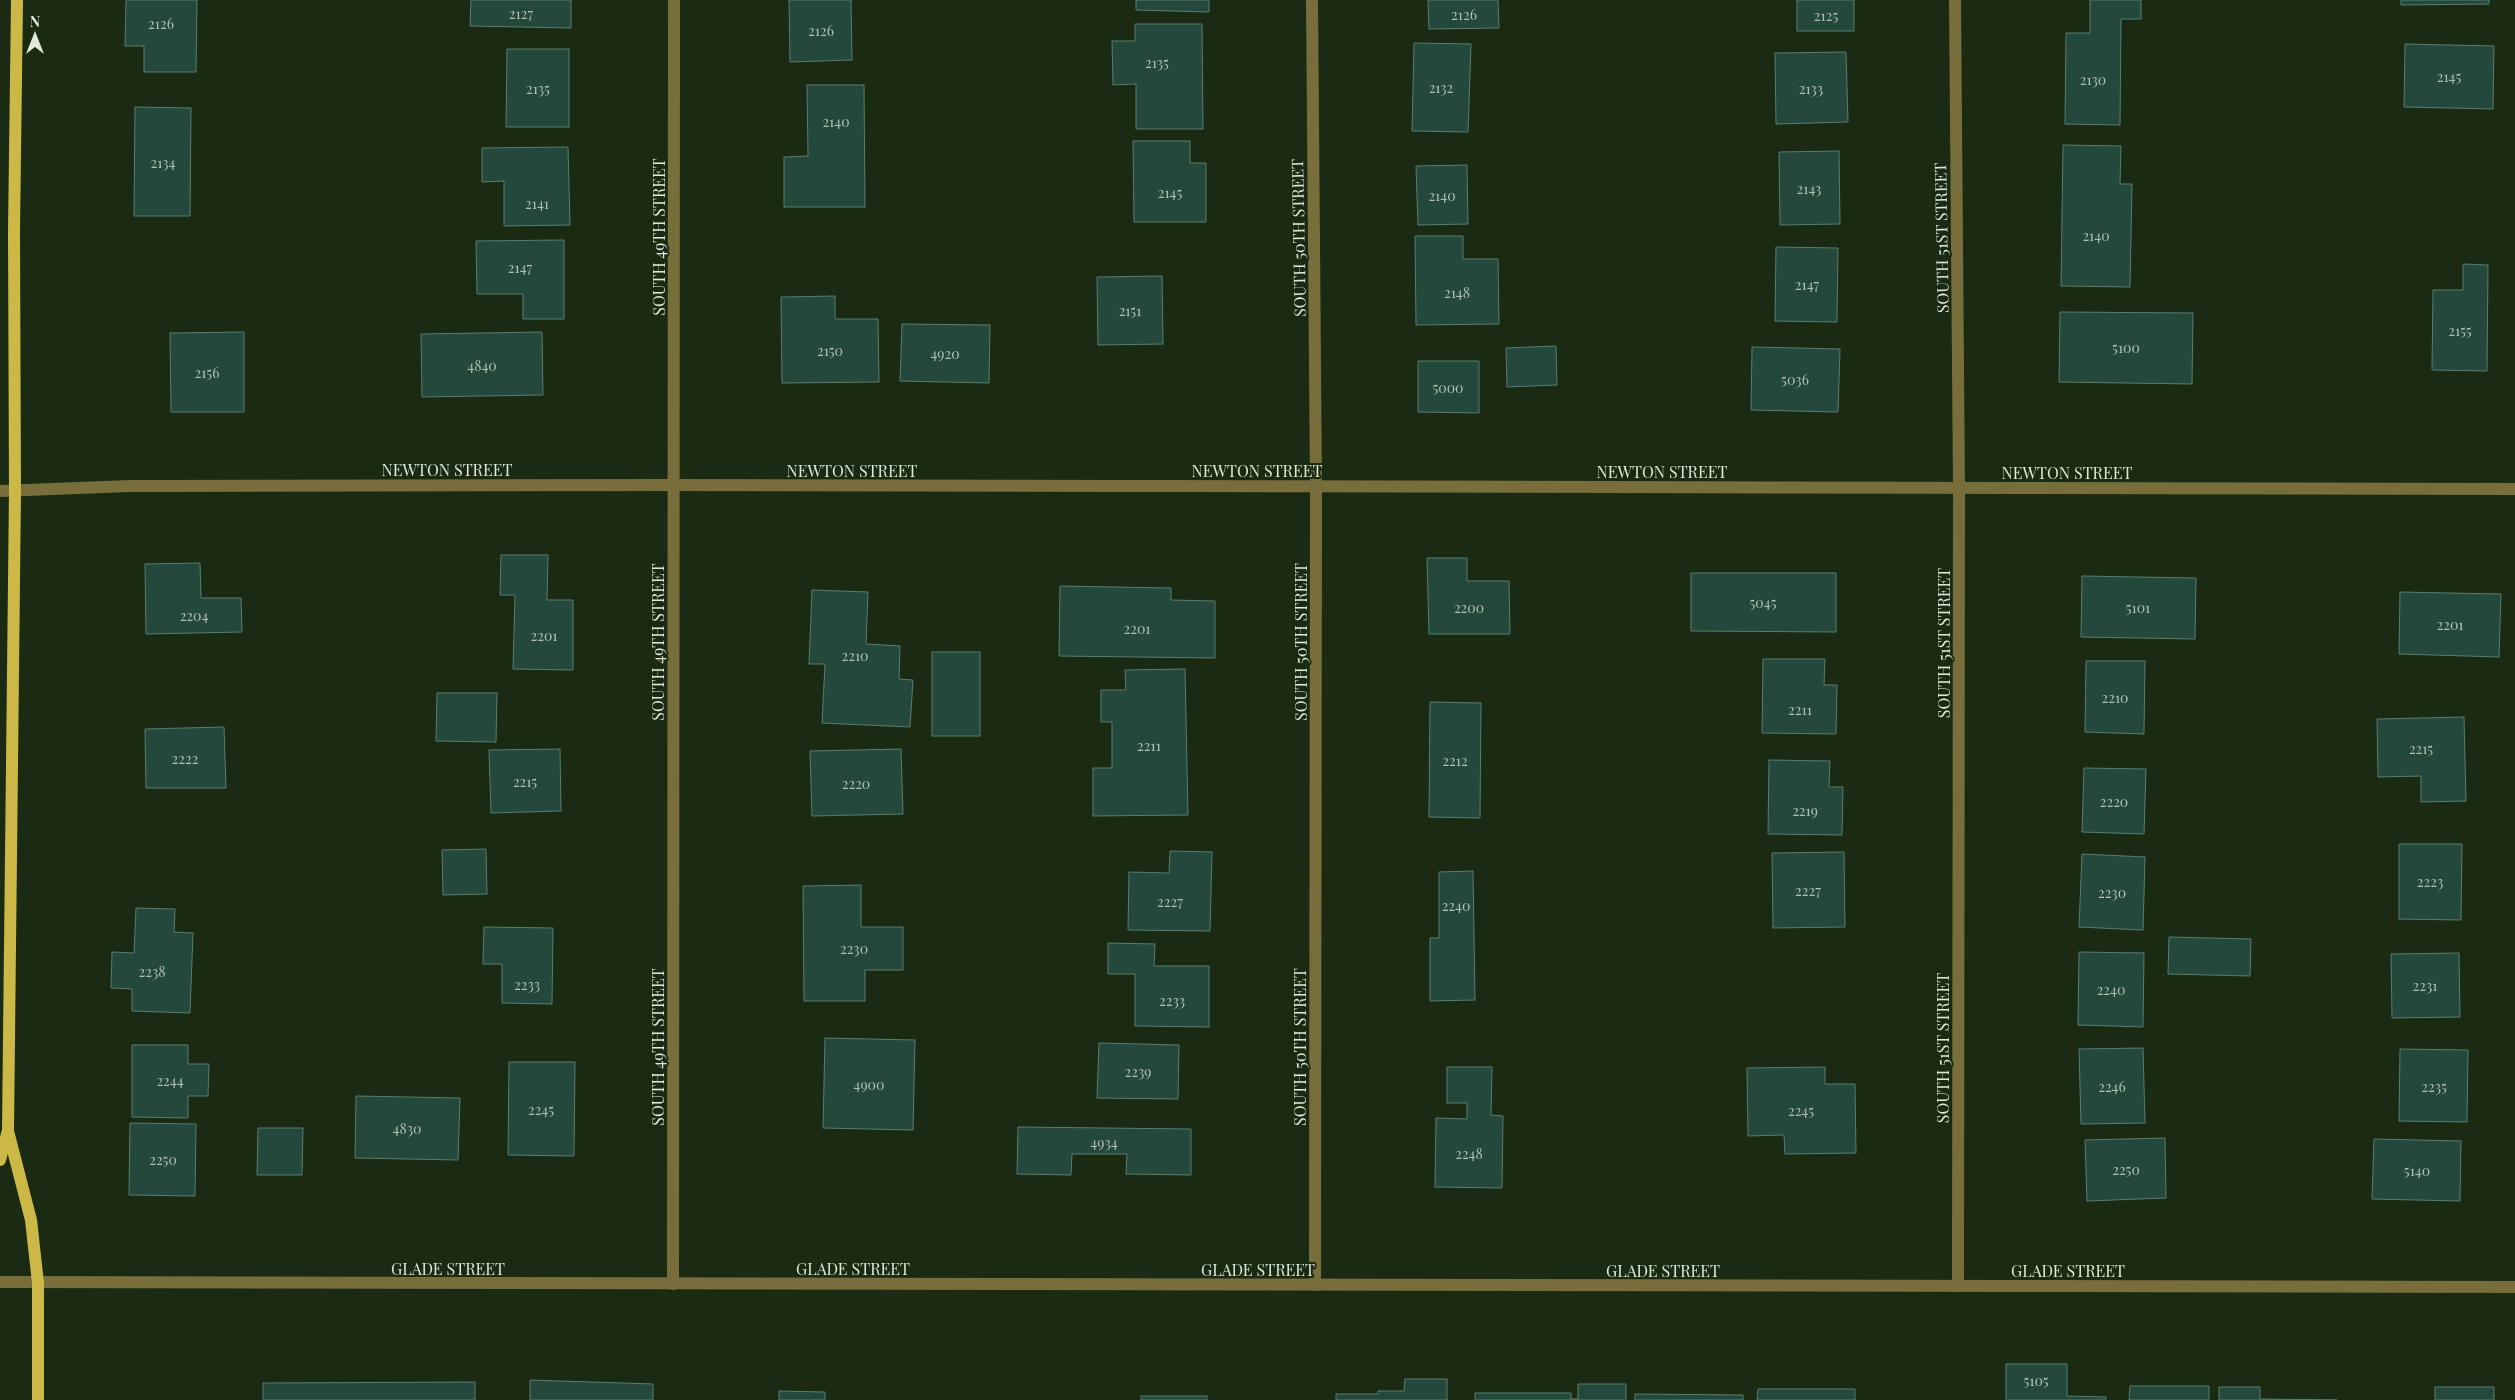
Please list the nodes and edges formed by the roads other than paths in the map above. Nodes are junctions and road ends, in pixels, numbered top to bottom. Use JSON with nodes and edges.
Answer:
{"nodes":[{"id":1,"x":17,"y":0,"type":"edge"},
{"id":2,"x":674,"y":0,"type":"edge"},
{"id":3,"x":1312,"y":0,"type":"edge"},
{"id":4,"x":1955,"y":0,"type":"edge"},
{"id":5,"x":674,"y":486,"type":"junction"},
{"id":6,"x":1316,"y":487,"type":"junction"},
{"id":7,"x":1959,"y":488,"type":"junction"},
{"id":8,"x":2515,"y":489,"type":"edge"},
{"id":9,"x":15,"y":490,"type":"junction"},
{"id":10,"x":0,"y":491,"type":"edge"},
{"id":11,"x":8,"y":1130,"type":"junction"},
{"id":12,"x":0,"y":1160,"type":"edge"},
{"id":13,"x":0,"y":1282,"type":"edge"},
{"id":14,"x":38,"y":1283,"type":"junction"},
{"id":15,"x":673,"y":1284,"type":"junction"},
{"id":16,"x":1315,"y":1285,"type":"junction"},
{"id":17,"x":1958,"y":1286,"type":"junction"},
{"id":18,"x":2515,"y":1287,"type":"edge"},
{"id":19,"x":38,"y":1400,"type":"edge"}],
"edges":[{"from":1,"to":9,"type":"main road"},
{"from":2,"to":5,"type":"street","name":"SOUTH 49TH STREET"},
{"from":3,"to":6,"type":"street","name":"SOUTH 50TH STREET"},
{"from":4,"to":7,"type":"street","name":"SOUTH 51ST STREET"},
{"from":5,"to":6,"type":"street","name":"NEWTON STREET"},
{"from":5,"to":9,"type":"street","name":"NEWTON STREET"},
{"from":5,"to":15,"type":"street","name":"SOUTH 49TH STREET"},
{"from":6,"to":7,"type":"street","name":"NEWTON STREET"},
{"from":6,"to":16,"type":"street","name":"SOUTH 50TH STREET"},
{"from":7,"to":8,"type":"street","name":"NEWTON STREET"},
{"from":7,"to":17,"type":"street","name":"SOUTH 51ST STREET"},
{"from":9,"to":10,"type":"street","name":"NEWTON STREET"},
{"from":9,"to":11,"type":"main road"},
{"from":11,"to":12,"type":"main road"},
{"from":11,"to":14,"type":"main road"},
{"from":13,"to":14,"type":"street","name":"GLADE STREET"},
{"from":14,"to":15,"type":"street","name":"GLADE STREET"},
{"from":14,"to":19,"type":"main road"},
{"from":15,"to":16,"type":"street","name":"GLADE STREET"},
{"from":16,"to":17,"type":"street","name":"GLADE STREET"},
{"from":17,"to":18,"type":"street","name":"GLADE STREET"}]}
